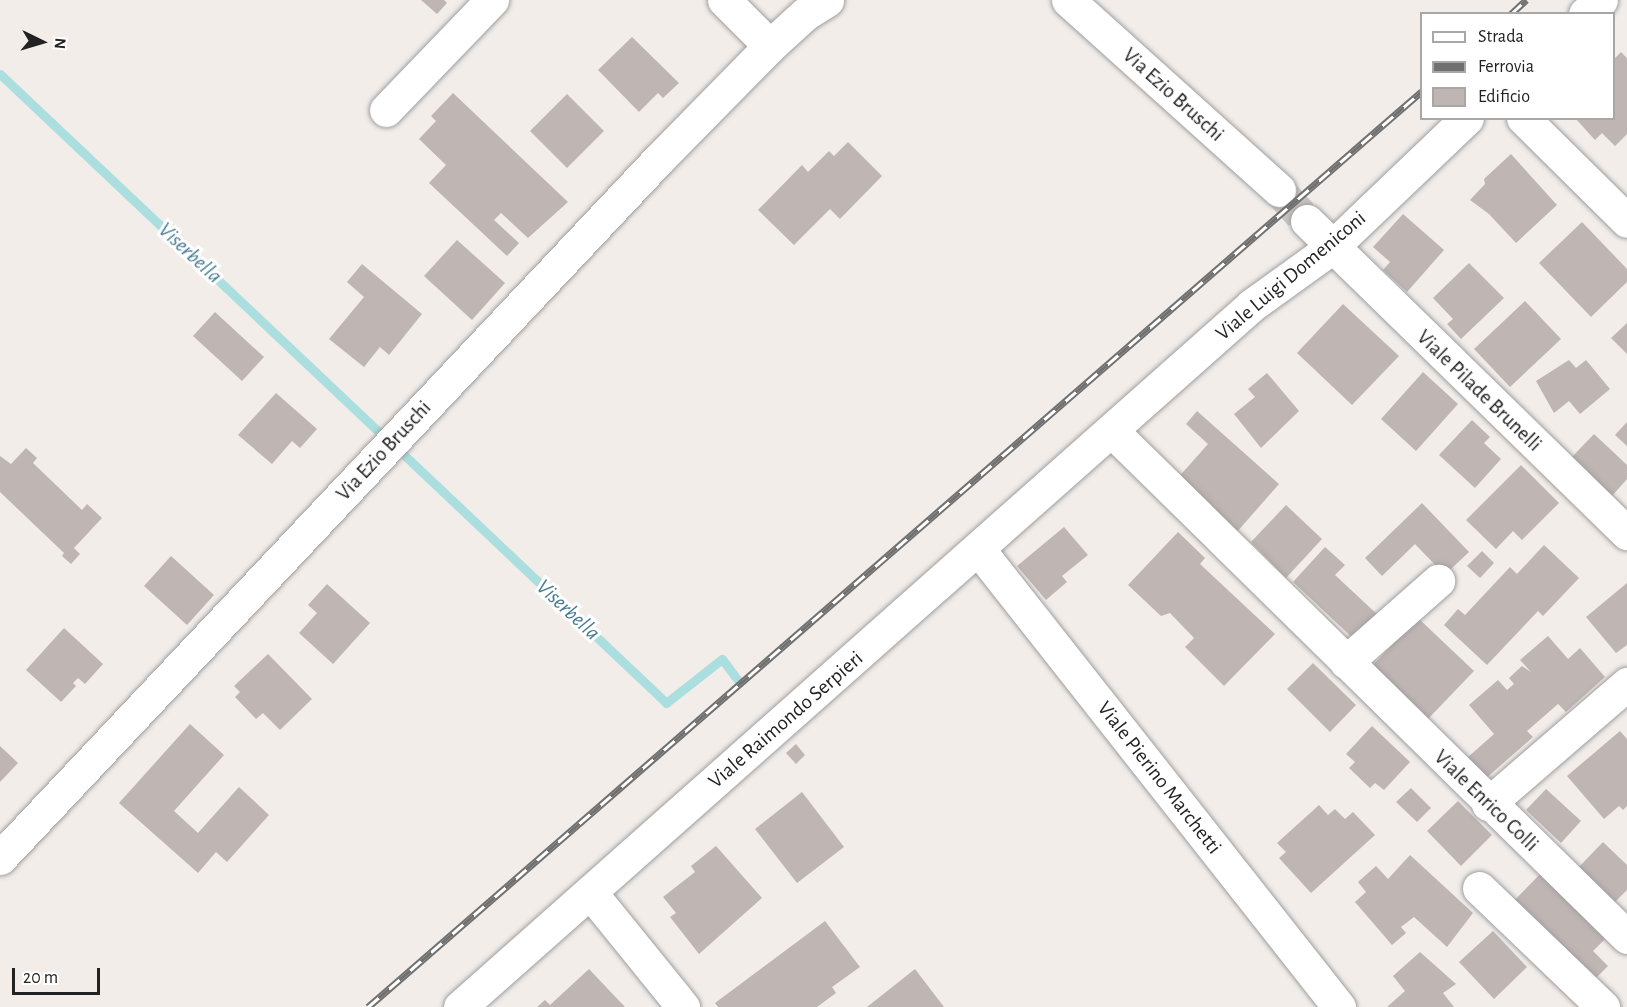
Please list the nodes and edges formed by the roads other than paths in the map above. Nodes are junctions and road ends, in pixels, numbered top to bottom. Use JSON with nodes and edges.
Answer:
{"nodes":[{"id":1,"x":492,"y":0,"type":"edge"},
{"id":2,"x":724,"y":0,"type":"edge"},
{"id":3,"x":827,"y":0,"type":"edge"},
{"id":4,"x":1068,"y":0,"type":"edge"},
{"id":5,"x":1601,"y":0,"type":"edge"},
{"id":6,"x":1588,"y":12,"type":"edge"},
{"id":7,"x":770,"y":46,"type":"junction"},
{"id":8,"x":386,"y":110,"type":"dead end"},
{"id":9,"x":1465,"y":120,"type":"edge"},
{"id":10,"x":1525,"y":120,"type":"edge"},
{"id":11,"x":1279,"y":190,"type":"tunnel mouth"},
{"id":12,"x":1307,"y":221,"type":"tunnel mouth"},
{"id":13,"x":1627,"y":221,"type":"edge"},
{"id":14,"x":1332,"y":248,"type":"junction"},
{"id":15,"x":1112,"y":431,"type":"junction"},
{"id":16,"x":1627,"y":533,"type":"edge"},
{"id":17,"x":979,"y":550,"type":"junction"},
{"id":18,"x":1438,"y":581,"type":"dead end"},
{"id":19,"x":1346,"y":662,"type":"junction"},
{"id":20,"x":1627,"y":684,"type":"edge"},
{"id":21,"x":1488,"y":804,"type":"junction"},
{"id":22,"x":0,"y":858,"type":"edge"},
{"id":23,"x":1479,"y":888,"type":"dead end"},
{"id":24,"x":590,"y":892,"type":"junction"},
{"id":25,"x":1627,"y":937,"type":"edge"},
{"id":26,"x":460,"y":1007,"type":"edge"},
{"id":27,"x":683,"y":1007,"type":"edge"},
{"id":28,"x":1339,"y":1007,"type":"edge"},
{"id":29,"x":1603,"y":1007,"type":"edge"}],
"edges":[{"from":1,"to":8,"type":"street"},
{"from":2,"to":7,"type":"street"},
{"from":3,"to":7,"type":"street","name":"Via Ezio Bruschi"},
{"from":4,"to":11,"type":"street","name":"Via Ezio Bruschi"},
{"from":5,"to":6,"type":"street"},
{"from":7,"to":22,"type":"street","name":"Via Ezio Bruschi"},
{"from":9,"to":14,"type":"street","name":"Viale Luigi Domeniconi"},
{"from":10,"to":13,"type":"street"},
{"from":12,"to":14,"type":"street"},
{"from":14,"to":15,"type":"street","name":"Viale Luigi Domeniconi"},
{"from":14,"to":16,"type":"street","name":"Viale Pilade Brunelli"},
{"from":15,"to":17,"type":"street","name":"Viale Raimondo Serpieri"},
{"from":15,"to":19,"type":"street","name":"Viale Enrico Colli"},
{"from":17,"to":24,"type":"street","name":"Viale Raimondo Serpieri"},
{"from":17,"to":28,"type":"street","name":"Viale Pierino Marchetti"},
{"from":18,"to":19,"type":"street"},
{"from":19,"to":21,"type":"street","name":"Viale Enrico Colli"},
{"from":20,"to":21,"type":"street"},
{"from":21,"to":25,"type":"street","name":"Viale Enrico Colli"},
{"from":23,"to":29,"type":"street"},
{"from":24,"to":26,"type":"street","name":"Viale Raimondo Serpieri"},
{"from":24,"to":27,"type":"street"}]}
